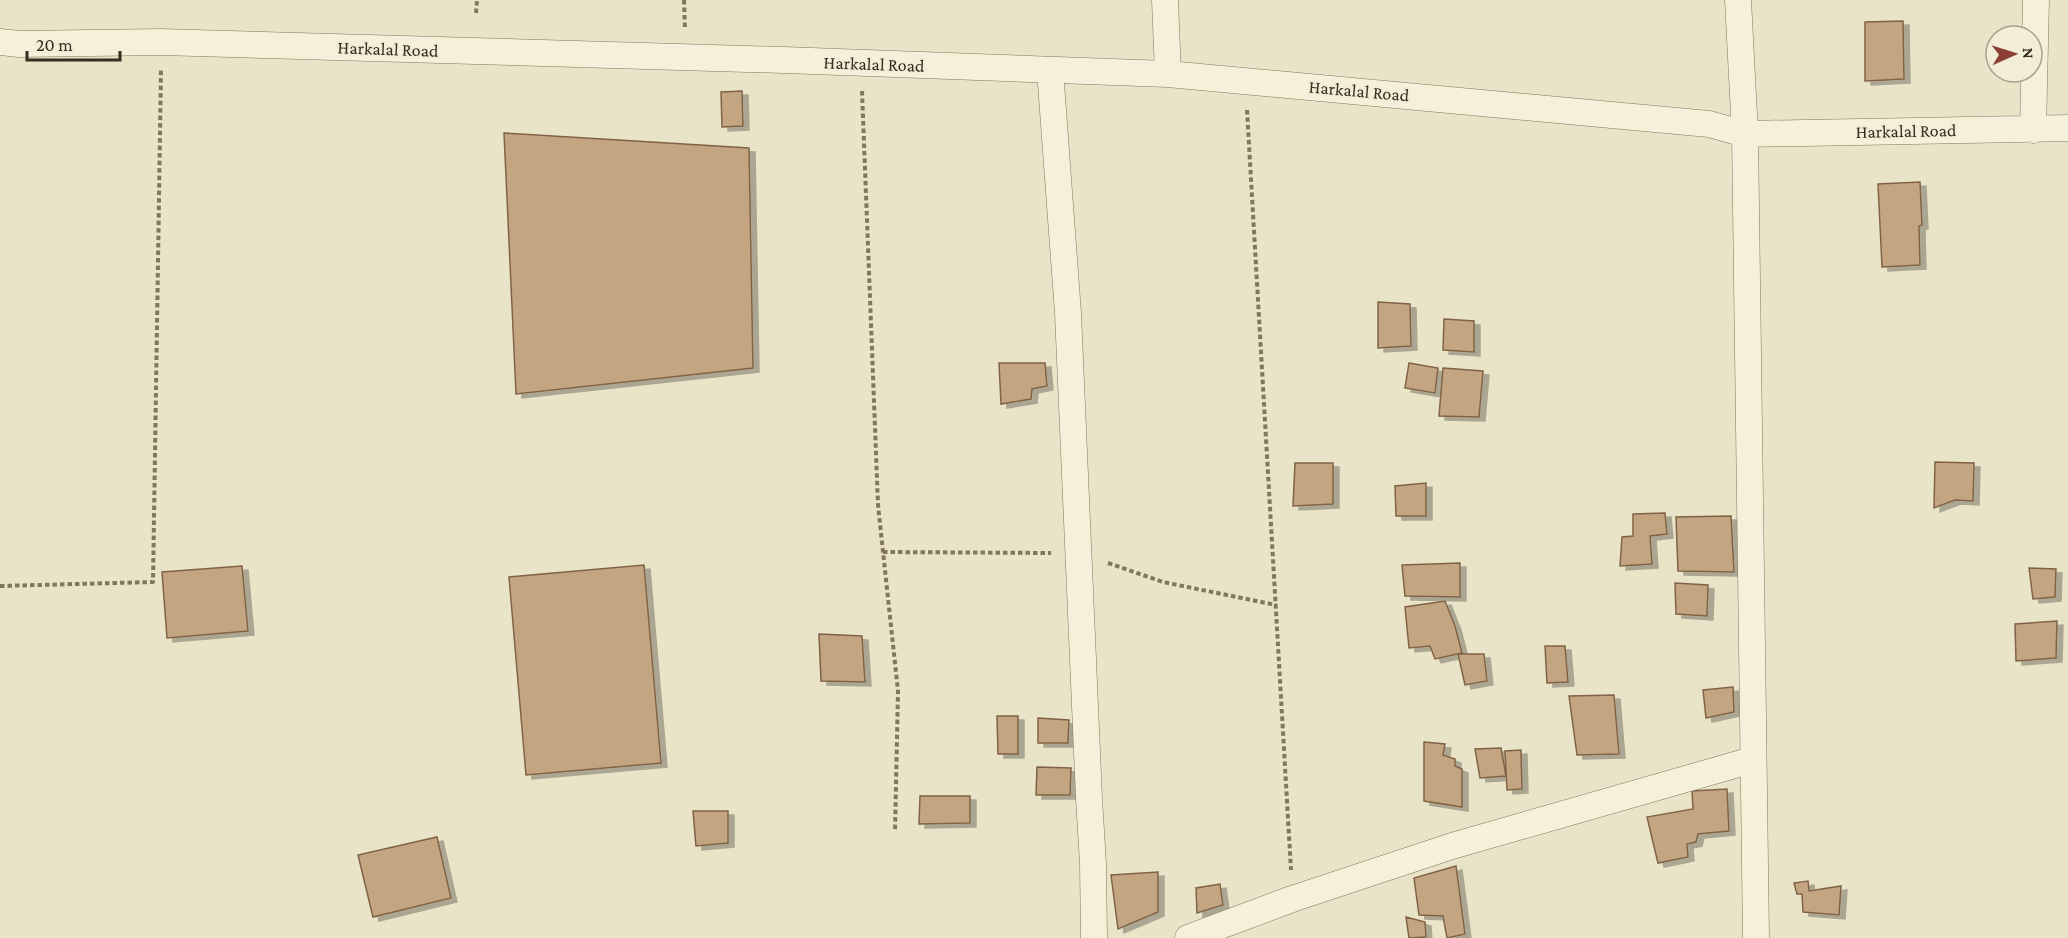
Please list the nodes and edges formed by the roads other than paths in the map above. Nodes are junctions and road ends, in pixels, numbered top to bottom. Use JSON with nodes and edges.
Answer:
{"nodes":[{"id":1,"x":1165,"y":0,"type":"edge"},
{"id":2,"x":1738,"y":0,"type":"edge"},
{"id":3,"x":2036,"y":0,"type":"edge"},
{"id":4,"x":0,"y":42,"type":"edge"},
{"id":5,"x":1050,"y":70,"type":"junction"},
{"id":6,"x":1168,"y":74,"type":"junction"},
{"id":7,"x":2068,"y":128,"type":"edge"},
{"id":8,"x":2033,"y":129,"type":"junction"},
{"id":9,"x":1745,"y":134,"type":"junction"},
{"id":10,"x":1752,"y":760,"type":"junction"},
{"id":11,"x":1094,"y":938,"type":"edge"},
{"id":12,"x":1188,"y":938,"type":"edge"},
{"id":13,"x":1756,"y":938,"type":"edge"}],
"edges":[{"from":1,"to":6,"type":"street"},
{"from":2,"to":9,"type":"street"},
{"from":3,"to":8,"type":"street"},
{"from":4,"to":5,"type":"street","name":"Harkalal Road"},
{"from":5,"to":6,"type":"street","name":"Harkalal Road"},
{"from":5,"to":11,"type":"street"},
{"from":6,"to":9,"type":"street","name":"Harkalal Road"},
{"from":7,"to":8,"type":"street","name":"Harkalal Road"},
{"from":8,"to":9,"type":"street","name":"Harkalal Road"},
{"from":9,"to":10,"type":"street"},
{"from":10,"to":12,"type":"street"},
{"from":10,"to":13,"type":"street"}]}
